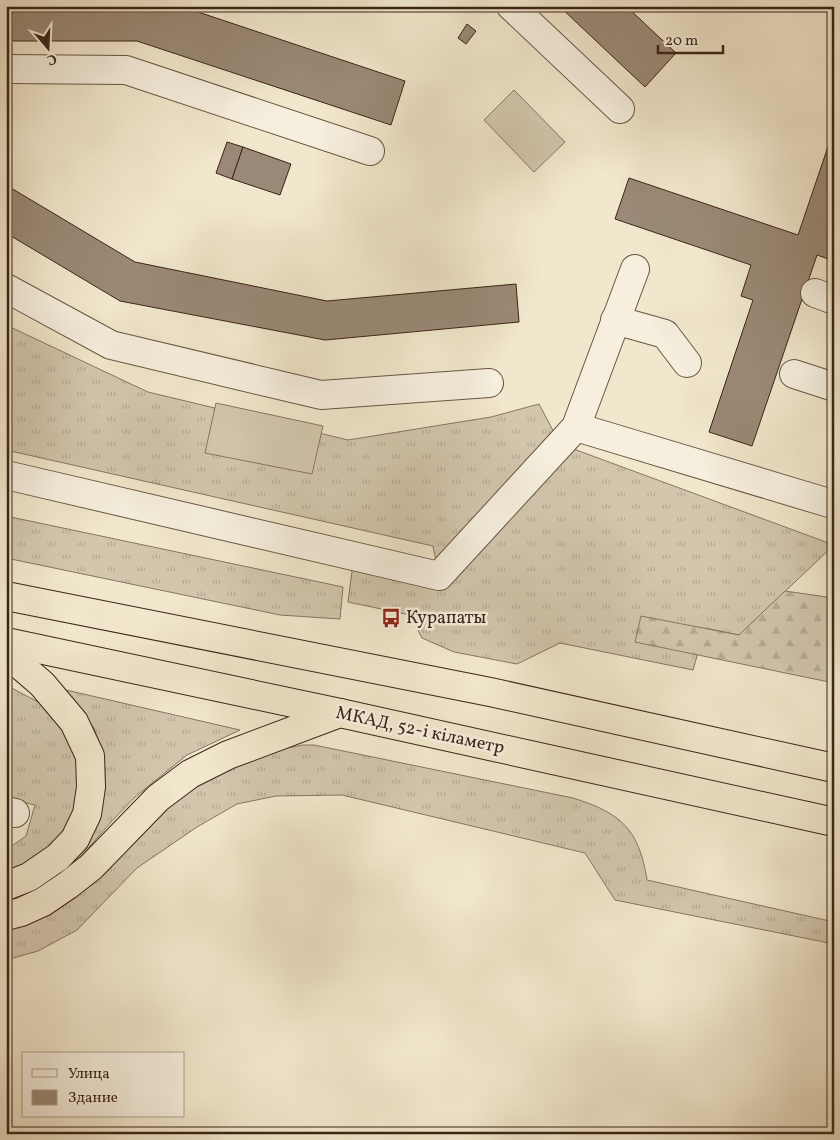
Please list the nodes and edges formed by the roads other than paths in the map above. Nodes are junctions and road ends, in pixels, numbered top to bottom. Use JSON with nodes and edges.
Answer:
{"nodes":[{"id":1,"x":511,"y":6,"type":"edge"},
{"id":2,"x":6,"y":69,"type":"edge"},
{"id":3,"x":620,"y":109,"type":"dead end"},
{"id":4,"x":370,"y":151,"type":"dead end"},
{"id":5,"x":635,"y":269,"type":"dead end"},
{"id":6,"x":6,"y":288,"type":"edge"},
{"id":7,"x":616,"y":320,"type":"junction"},
{"id":8,"x":687,"y":363,"type":"dead end"},
{"id":9,"x":794,"y":374,"type":"dead end"},
{"id":10,"x":489,"y":382,"type":"dead end"},
{"id":11,"x":834,"y":386,"type":"edge"},
{"id":12,"x":576,"y":427,"type":"junction"},
{"id":13,"x":6,"y":475,"type":"edge"},
{"id":14,"x":834,"y":502,"type":"edge"},
{"id":15,"x":6,"y":596,"type":"edge"},
{"id":16,"x":6,"y":642,"type":"edge"},
{"id":17,"x":6,"y":653,"type":"edge"},
{"id":18,"x":340,"y":713,"type":"junction"},
{"id":19,"x":834,"y":768,"type":"edge"},
{"id":20,"x":834,"y":822,"type":"edge"},
{"id":21,"x":6,"y":886,"type":"edge"},
{"id":22,"x":6,"y":916,"type":"edge"}],
"edges":[{"from":1,"to":3,"type":"lane"},
{"from":2,"to":4,"type":"lane"},
{"from":5,"to":7,"type":"lane"},
{"from":6,"to":10,"type":"lane"},
{"from":7,"to":8,"type":"lane"},
{"from":7,"to":12,"type":"lane"},
{"from":9,"to":11,"type":"lane"},
{"from":12,"to":13,"type":"lane"},
{"from":12,"to":14,"type":"lane"},
{"from":15,"to":19,"type":"highway"},
{"from":16,"to":18,"type":"highway","name":"МКАД, 52-і кіламетр"},
{"from":17,"to":21,"type":"highway"},
{"from":18,"to":20,"type":"highway","name":"МКАД, 52-і кіламетр"},
{"from":18,"to":22,"type":"highway"}]}
